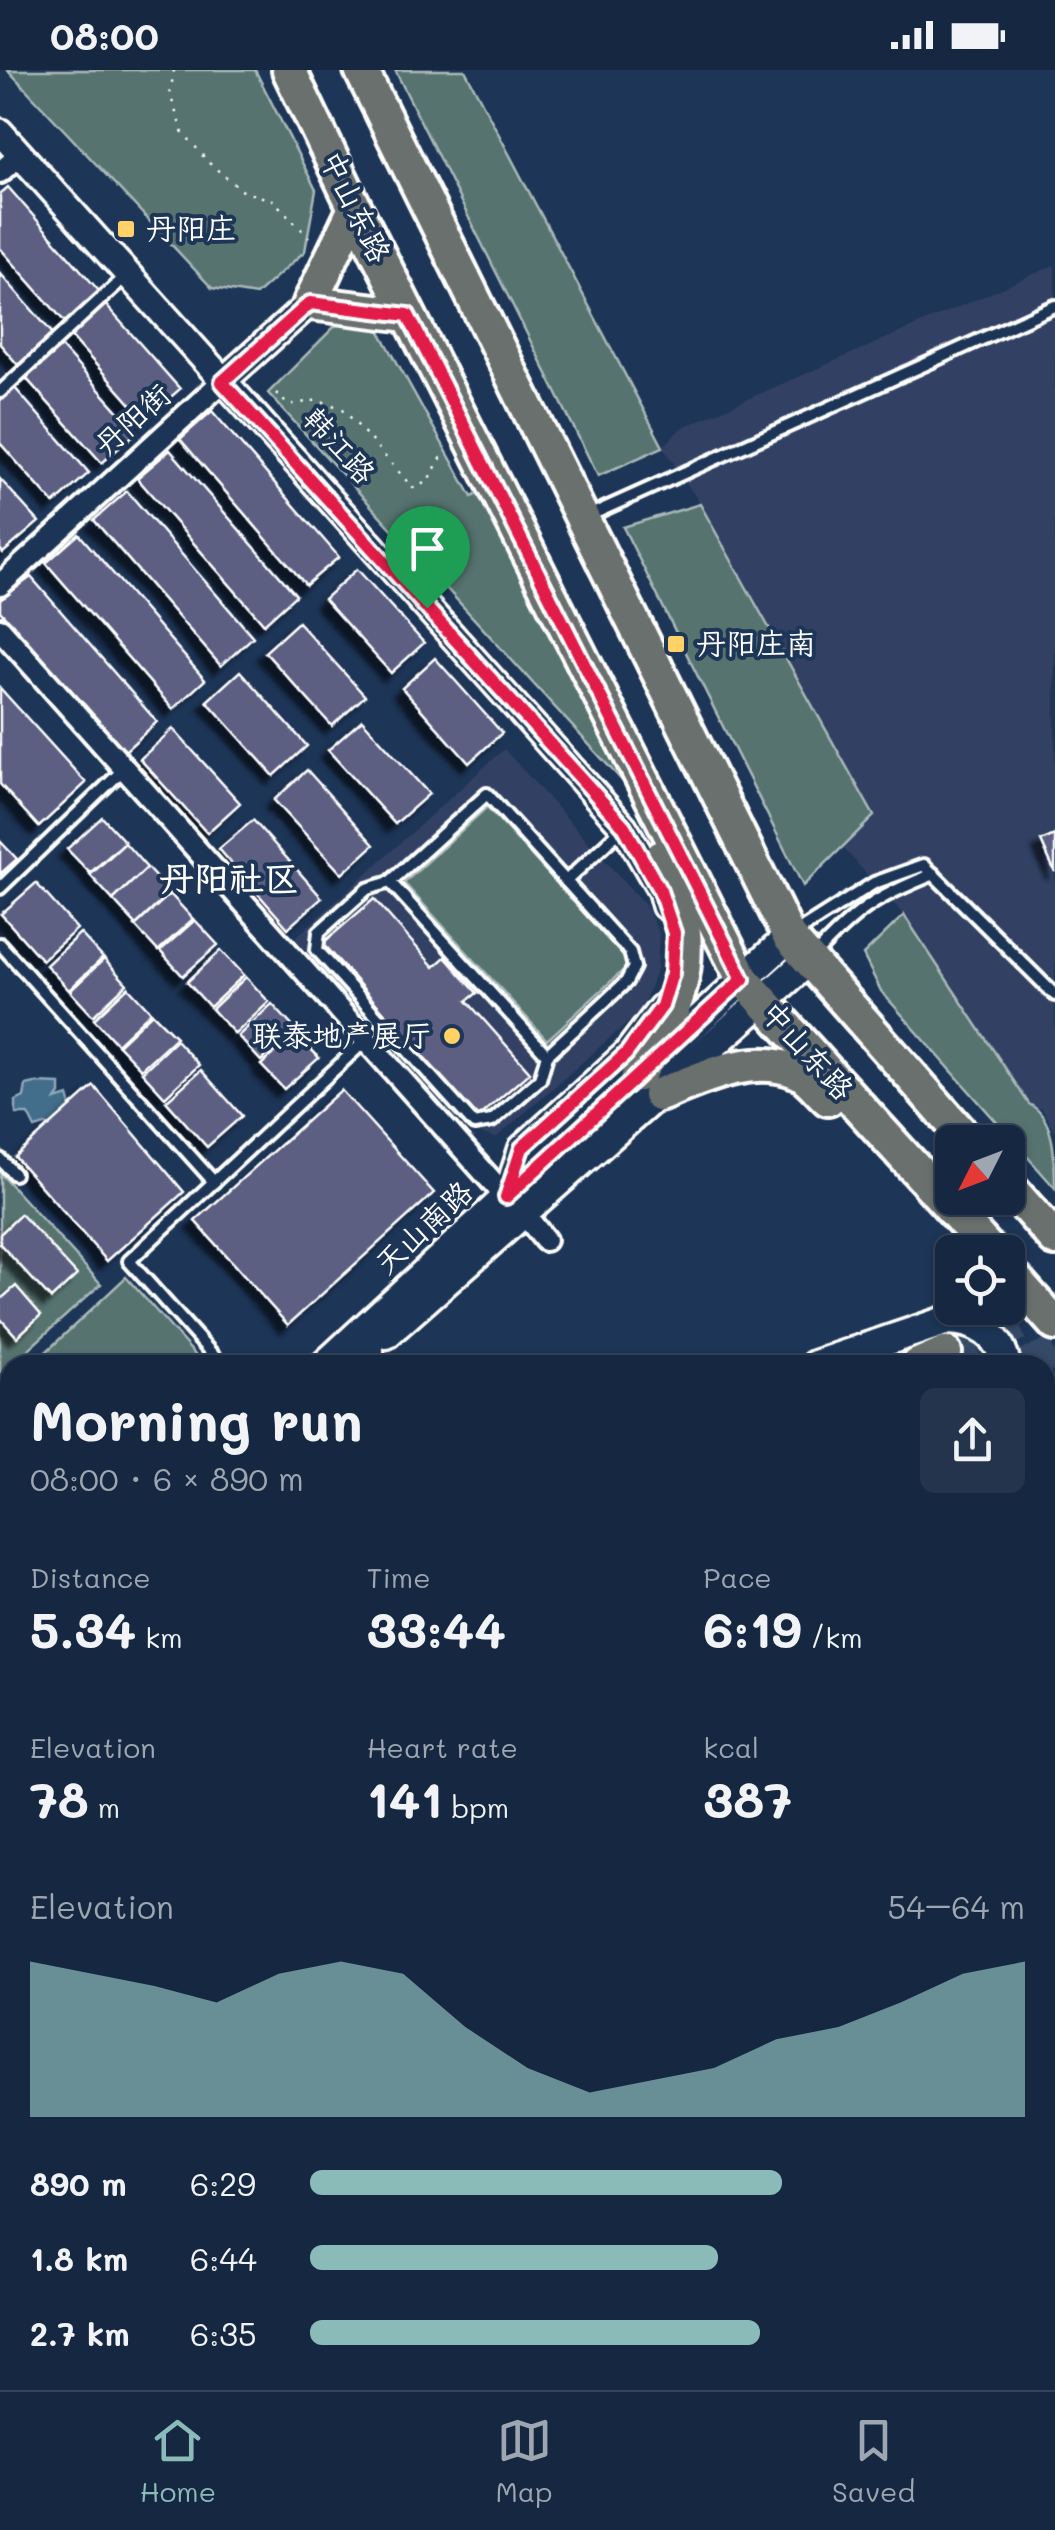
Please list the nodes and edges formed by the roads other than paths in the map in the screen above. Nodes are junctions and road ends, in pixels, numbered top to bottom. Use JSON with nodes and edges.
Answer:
{"nodes":[{"id":1,"x":289,"y":70,"type":"edge"},
{"id":2,"x":361,"y":70,"type":"edge"},
{"id":3,"x":0,"y":113,"type":"edge"},
{"id":4,"x":0,"y":132,"type":"edge"},
{"id":5,"x":10,"y":163,"type":"edge"},
{"id":6,"x":355,"y":208,"type":"junction"},
{"id":7,"x":128,"y":274,"type":"junction"},
{"id":8,"x":310,"y":303,"type":"junction"},
{"id":9,"x":1055,"y":306,"type":"edge"},
{"id":10,"x":408,"y":315,"type":"junction"},
{"id":11,"x":227,"y":378,"type":"junction"},
{"id":12,"x":0,"y":392,"type":"edge"},
{"id":13,"x":582,"y":518,"type":"junction"},
{"id":14,"x":0,"y":585,"type":"edge"},
{"id":15,"x":0,"y":629,"type":"edge"},
{"id":16,"x":124,"y":769,"type":"junction"},
{"id":17,"x":641,"y":772,"type":"junction"},
{"id":18,"x":624,"y":826,"type":"junction"},
{"id":19,"x":934,"y":874,"type":"junction"},
{"id":20,"x":566,"y":880,"type":"junction"},
{"id":21,"x":390,"y":882,"type":"junction"},
{"id":22,"x":0,"y":888,"type":"edge"},
{"id":23,"x":0,"y":944,"type":"edge"},
{"id":24,"x":799,"y":949,"type":"junction"},
{"id":25,"x":753,"y":990,"type":"junction"},
{"id":26,"x":1055,"y":995,"type":"edge"},
{"id":27,"x":366,"y":1040,"type":"junction"},
{"id":28,"x":546,"y":1055,"type":"junction"},
{"id":29,"x":649,"y":1085,"type":"junction"},
{"id":30,"x":874,"y":1125,"type":"junction"},
{"id":31,"x":954,"y":1125,"type":"edge"},
{"id":32,"x":0,"y":1159,"type":"edge"},
{"id":33,"x":14,"y":1174,"type":"dead end"},
{"id":34,"x":214,"y":1182,"type":"junction"},
{"id":35,"x":514,"y":1204,"type":"junction"},
{"id":36,"x":1025,"y":1205,"type":"edge"},
{"id":37,"x":974,"y":1235,"type":"edge"},
{"id":38,"x":1055,"y":1239,"type":"edge"},
{"id":39,"x":546,"y":1240,"type":"dead end"},
{"id":40,"x":1025,"y":1290,"type":"edge"},
{"id":41,"x":1055,"y":1324,"type":"edge"},
{"id":42,"x":213,"y":1355,"type":"edge"},
{"id":43,"x":337,"y":1355,"type":"edge"},
{"id":44,"x":364,"y":1355,"type":"edge"},
{"id":45,"x":845,"y":1355,"type":"edge"},
{"id":46,"x":1004,"y":1355,"type":"edge"}],
"edges":[{"from":1,"to":6,"type":"main road","name":"中山东路"},
{"from":2,"to":13,"type":"main road","name":"中山东路"},
{"from":3,"to":11,"type":"street","name":"韩江路"},
{"from":4,"to":5,"type":"street","name":"韩江路"},
{"from":5,"to":7,"type":"street","name":"韩江路"},
{"from":6,"to":8,"type":"main road"},
{"from":6,"to":10,"type":"main road","name":"中山东路"},
{"from":7,"to":11,"type":"street","name":"韩江路"},
{"from":7,"to":12,"type":"lane"},
{"from":8,"to":10,"type":"main road"},
{"from":8,"to":11,"type":"street","name":"丹阳街"},
{"from":9,"to":13,"type":"lane"},
{"from":10,"to":17,"type":"main road","name":"中山东路"},
{"from":11,"to":14,"type":"street","name":"丹阳街"},
{"from":11,"to":18,"type":"street","name":"韩江路"},
{"from":11,"to":18,"type":"street","name":"韩江路"},
{"from":13,"to":24,"type":"main road","name":"中山东路"},
{"from":15,"to":16,"type":"street"},
{"from":16,"to":22,"type":"lane"},
{"from":16,"to":27,"type":"street"},
{"from":17,"to":25,"type":"main road","name":"中山东路"},
{"from":17,"to":29,"type":"main road"},
{"from":18,"to":20,"type":"lane"},
{"from":18,"to":35,"type":"street"},
{"from":19,"to":24,"type":"lane"},
{"from":19,"to":24,"type":"lane"},
{"from":19,"to":26,"type":"lane"},
{"from":20,"to":21,"type":"lane"},
{"from":20,"to":28,"type":"lane"},
{"from":21,"to":28,"type":"lane"},
{"from":21,"to":28,"type":"lane"},
{"from":23,"to":34,"type":"lane"},
{"from":24,"to":25,"type":"main road","name":"天山南路"},
{"from":24,"to":31,"type":"main road","name":"中山东路"},
{"from":25,"to":29,"type":"main road","name":"天山南路"},
{"from":25,"to":30,"type":"main road","name":"中山东路"},
{"from":27,"to":34,"type":"lane"},
{"from":27,"to":35,"type":"street"},
{"from":29,"to":30,"type":"main road"},
{"from":29,"to":35,"type":"main road","name":"天山南路"},
{"from":30,"to":37,"type":"main road","name":"中山东路"},
{"from":32,"to":33,"type":"lane"},
{"from":34,"to":42,"type":"lane"},
{"from":35,"to":39,"type":"street"},
{"from":35,"to":43,"type":"main road","name":"天山南路"},
{"from":35,"to":44,"type":"main road","name":"天山南路"},
{"from":36,"to":38,"type":"main road"},
{"from":40,"to":41,"type":"main road"},
{"from":45,"to":46,"type":"main road"}]}
